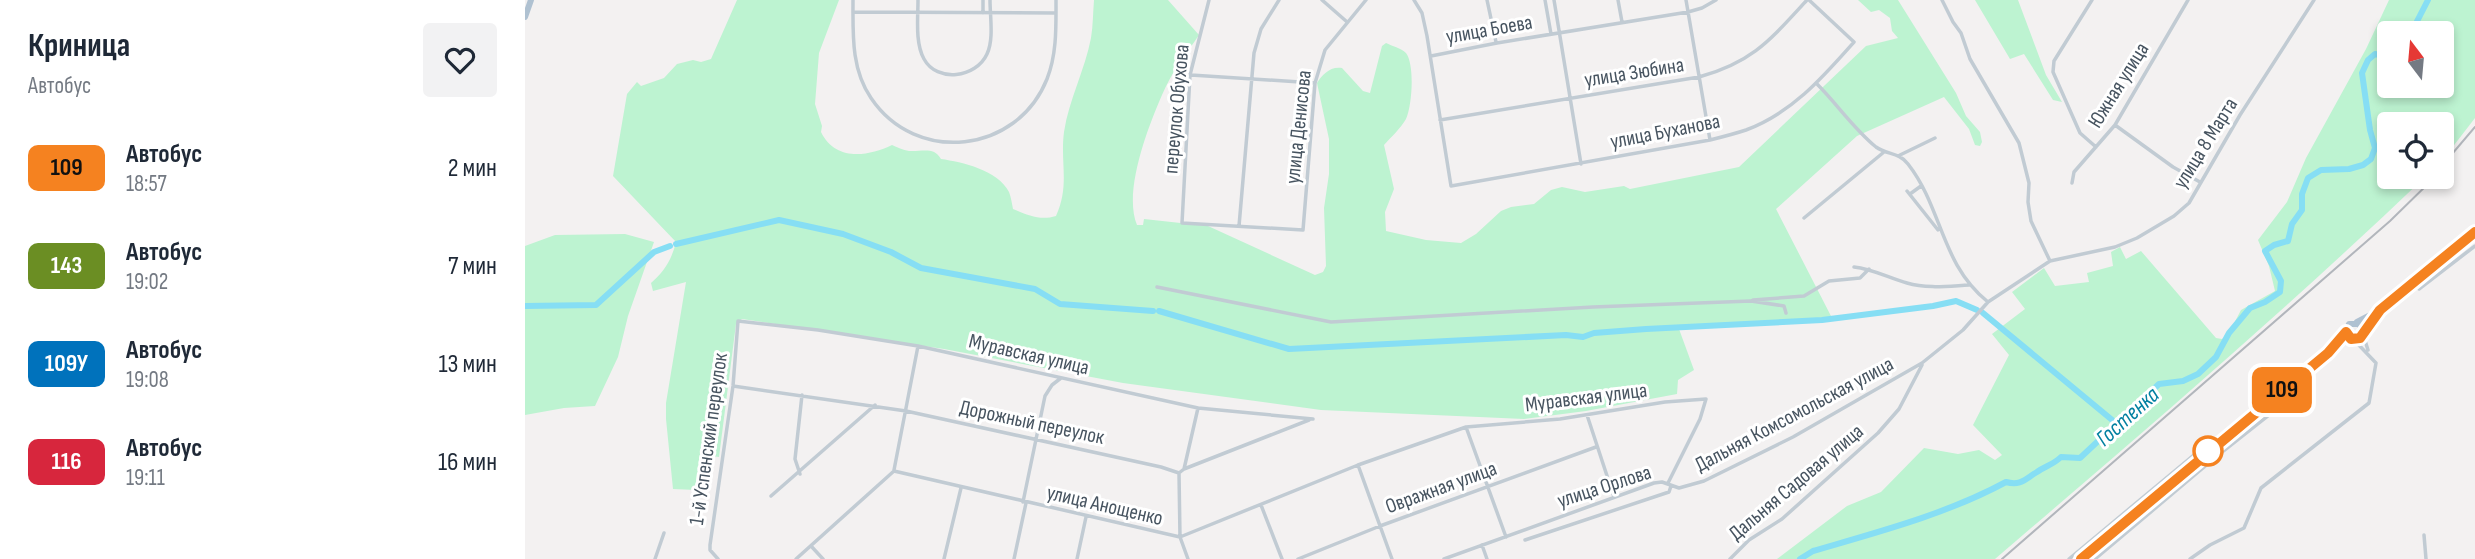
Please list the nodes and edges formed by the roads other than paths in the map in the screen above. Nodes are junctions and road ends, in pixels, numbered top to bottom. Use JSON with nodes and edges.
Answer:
{"nodes":[{"id":1,"x":531,"y":0,"type":"edge"},
{"id":2,"x":853,"y":0,"type":"edge"},
{"id":3,"x":918,"y":0,"type":"edge"},
{"id":4,"x":983,"y":0,"type":"edge"},
{"id":5,"x":990,"y":0,"type":"edge"},
{"id":6,"x":1056,"y":0,"type":"edge"},
{"id":7,"x":1209,"y":0,"type":"edge"},
{"id":8,"x":1279,"y":0,"type":"edge"},
{"id":9,"x":1322,"y":0,"type":"edge"},
{"id":10,"x":1366,"y":0,"type":"edge"},
{"id":11,"x":1414,"y":0,"type":"edge"},
{"id":12,"x":1487,"y":0,"type":"edge"},
{"id":13,"x":1545,"y":0,"type":"edge"},
{"id":14,"x":1554,"y":0,"type":"edge"},
{"id":15,"x":1618,"y":0,"type":"edge"},
{"id":16,"x":1686,"y":0,"type":"edge"},
{"id":17,"x":1716,"y":0,"type":"edge"},
{"id":18,"x":1808,"y":0,"type":"edge"},
{"id":19,"x":1942,"y":0,"type":"edge"},
{"id":20,"x":2092,"y":0,"type":"edge"},
{"id":21,"x":2188,"y":0,"type":"edge"},
{"id":22,"x":2314,"y":0,"type":"edge"},
{"id":23,"x":918,"y":11,"type":"junction"},
{"id":24,"x":853,"y":12,"type":"junction"},
{"id":25,"x":1688,"y":12,"type":"junction"},
{"id":26,"x":983,"y":13,"type":"junction"},
{"id":27,"x":990,"y":13,"type":"junction"},
{"id":28,"x":1056,"y":13,"type":"junction"},
{"id":29,"x":525,"y":18,"type":"edge"},
{"id":30,"x":1346,"y":21,"type":"junction"},
{"id":31,"x":1622,"y":23,"type":"junction"},
{"id":32,"x":1560,"y":33,"type":"junction"},
{"id":33,"x":1551,"y":34,"type":"junction"},
{"id":34,"x":1497,"y":43,"type":"junction"},
{"id":35,"x":1430,"y":56,"type":"junction"},
{"id":36,"x":1190,"y":75,"type":"junction"},
{"id":37,"x":1699,"y":77,"type":"junction"},
{"id":38,"x":1250,"y":79,"type":"junction"},
{"id":39,"x":1315,"y":83,"type":"junction"},
{"id":40,"x":1817,"y":84,"type":"junction"},
{"id":41,"x":1570,"y":98,"type":"junction"},
{"id":42,"x":1440,"y":120,"type":"junction"},
{"id":43,"x":2115,"y":125,"type":"junction"},
{"id":44,"x":1935,"y":138,"type":"dead end"},
{"id":45,"x":1710,"y":141,"type":"junction"},
{"id":46,"x":2096,"y":147,"type":"junction"},
{"id":47,"x":1884,"y":152,"type":"junction"},
{"id":48,"x":1900,"y":155,"type":"junction"},
{"id":49,"x":1581,"y":164,"type":"junction"},
{"id":50,"x":2072,"y":183,"type":"dead end"},
{"id":51,"x":2200,"y":183,"type":"junction"},
{"id":52,"x":1920,"y":184,"type":"junction"},
{"id":53,"x":1804,"y":218,"type":"dead end"},
{"id":54,"x":1239,"y":226,"type":"junction"},
{"id":55,"x":2475,"y":232,"type":"edge"},
{"id":56,"x":1942,"y":235,"type":"junction"},
{"id":57,"x":2475,"y":246,"type":"edge"},
{"id":58,"x":2050,"y":261,"type":"junction"},
{"id":59,"x":1854,"y":267,"type":"dead end"},
{"id":60,"x":1869,"y":269,"type":"junction"},
{"id":61,"x":1969,"y":285,"type":"junction"},
{"id":62,"x":1157,"y":287,"type":"dead end"},
{"id":63,"x":2419,"y":289,"type":"dead end"},
{"id":64,"x":1751,"y":301,"type":"junction"},
{"id":65,"x":1988,"y":302,"type":"junction"},
{"id":66,"x":2380,"y":310,"type":"junction"},
{"id":67,"x":1786,"y":313,"type":"dead end"},
{"id":68,"x":739,"y":321,"type":"joint"},
{"id":69,"x":2355,"y":323,"type":"junction"},
{"id":70,"x":2346,"y":332,"type":"junction"},
{"id":71,"x":2363,"y":332,"type":"junction"},
{"id":72,"x":2353,"y":340,"type":"junction"},
{"id":73,"x":918,"y":346,"type":"junction"},
{"id":74,"x":2368,"y":352,"type":"junction"},
{"id":75,"x":2328,"y":353,"type":"junction"},
{"id":76,"x":1922,"y":363,"type":"junction"},
{"id":77,"x":1061,"y":378,"type":"junction"},
{"id":78,"x":2312,"y":381,"type":"dead end"},
{"id":79,"x":733,"y":386,"type":"junction"},
{"id":80,"x":802,"y":396,"type":"junction"},
{"id":81,"x":1707,"y":401,"type":"joint"},
{"id":82,"x":875,"y":405,"type":"junction"},
{"id":83,"x":1198,"y":408,"type":"junction"},
{"id":84,"x":906,"y":411,"type":"junction"},
{"id":85,"x":1587,"y":415,"type":"junction"},
{"id":86,"x":1466,"y":427,"type":"junction"},
{"id":87,"x":1035,"y":439,"type":"junction"},
{"id":88,"x":1596,"y":447,"type":"junction"},
{"id":89,"x":2205,"y":454,"type":"junction"},
{"id":90,"x":1358,"y":465,"type":"junction"},
{"id":91,"x":1184,"y":469,"type":"junction"},
{"id":92,"x":894,"y":471,"type":"junction"},
{"id":93,"x":1179,"y":473,"type":"junction"},
{"id":94,"x":800,"y":474,"type":"junction"},
{"id":95,"x":1669,"y":485,"type":"junction"},
{"id":96,"x":1488,"y":487,"type":"junction"},
{"id":97,"x":961,"y":488,"type":"junction"},
{"id":98,"x":1679,"y":488,"type":"joint"},
{"id":99,"x":771,"y":496,"type":"dead end"},
{"id":100,"x":1614,"y":497,"type":"junction"},
{"id":101,"x":1024,"y":503,"type":"junction"},
{"id":102,"x":1261,"y":505,"type":"junction"},
{"id":103,"x":1086,"y":517,"type":"junction"},
{"id":104,"x":1551,"y":520,"type":"junction"},
{"id":105,"x":1380,"y":526,"type":"junction"},
{"id":106,"x":1557,"y":529,"type":"junction"},
{"id":107,"x":664,"y":533,"type":"dead end"},
{"id":108,"x":2424,"y":535,"type":"dead end"},
{"id":109,"x":1180,"y":537,"type":"junction"},
{"id":110,"x":1506,"y":537,"type":"junction"},
{"id":111,"x":1525,"y":540,"type":"dead end"},
{"id":112,"x":1482,"y":545,"type":"junction"},
{"id":113,"x":811,"y":546,"type":"junction"},
{"id":114,"x":655,"y":559,"type":"edge"},
{"id":115,"x":718,"y":559,"type":"edge"},
{"id":116,"x":796,"y":559,"type":"edge"},
{"id":117,"x":823,"y":559,"type":"edge"},
{"id":118,"x":944,"y":559,"type":"edge"},
{"id":119,"x":1014,"y":559,"type":"edge"},
{"id":120,"x":1077,"y":559,"type":"edge"},
{"id":121,"x":1188,"y":559,"type":"edge"},
{"id":122,"x":1282,"y":559,"type":"edge"},
{"id":123,"x":1298,"y":559,"type":"edge"},
{"id":124,"x":1392,"y":559,"type":"edge"},
{"id":125,"x":1444,"y":559,"type":"edge"},
{"id":126,"x":1486,"y":559,"type":"edge"},
{"id":127,"x":1730,"y":559,"type":"edge"},
{"id":128,"x":2069,"y":559,"type":"edge"},
{"id":129,"x":2081,"y":559,"type":"edge"},
{"id":130,"x":2095,"y":559,"type":"edge"},
{"id":131,"x":2190,"y":559,"type":"edge"},
{"id":132,"x":2426,"y":559,"type":"edge"}],
"edges":[{"from":1,"to":29,"type":"main road"},
{"from":2,"to":24,"type":"street"},
{"from":3,"to":23,"type":"street"},
{"from":4,"to":26,"type":"street"},
{"from":5,"to":27,"type":"street"},
{"from":6,"to":28,"type":"street"},
{"from":7,"to":36,"type":"street","name":"переулок Обухова"},
{"from":8,"to":38,"type":"street"},
{"from":9,"to":30,"type":"street"},
{"from":10,"to":30,"type":"street","name":"улица Денисова"},
{"from":11,"to":35,"type":"street"},
{"from":12,"to":34,"type":"street"},
{"from":13,"to":33,"type":"street"},
{"from":14,"to":32,"type":"street"},
{"from":15,"to":31,"type":"street"},
{"from":16,"to":25,"type":"street"},
{"from":17,"to":25,"type":"street","name":"улица Боева"},
{"from":18,"to":37,"type":"street","name":"улица Зюбина"},
{"from":18,"to":40,"type":"street","name":"улица Буханова"},
{"from":19,"to":58,"type":"street"},
{"from":20,"to":46,"type":"street"},
{"from":21,"to":43,"type":"street","name":"Южная улица"},
{"from":22,"to":51,"type":"street","name":"улица 8 Марта"},
{"from":23,"to":24,"type":"street"},
{"from":23,"to":26,"type":"street"},
{"from":23,"to":27,"type":"street"},
{"from":24,"to":28,"type":"street"},
{"from":25,"to":31,"type":"street","name":"улица Боева"},
{"from":25,"to":37,"type":"street"},
{"from":26,"to":27,"type":"street"},
{"from":27,"to":28,"type":"street"},
{"from":30,"to":39,"type":"street","name":"улица Денисова"},
{"from":31,"to":32,"type":"street","name":"улица Боева"},
{"from":32,"to":33,"type":"street","name":"улица Боева"},
{"from":32,"to":41,"type":"street"},
{"from":33,"to":34,"type":"street","name":"улица Боева"},
{"from":34,"to":35,"type":"street","name":"улица Боева"},
{"from":35,"to":42,"type":"street"},
{"from":36,"to":38,"type":"street"},
{"from":36,"to":54,"type":"street","name":"переулок Обухова"},
{"from":37,"to":41,"type":"street","name":"улица Зюбина"},
{"from":37,"to":45,"type":"street"},
{"from":38,"to":39,"type":"street"},
{"from":38,"to":54,"type":"street"},
{"from":39,"to":54,"type":"street","name":"улица Денисова"},
{"from":40,"to":45,"type":"street","name":"улица Буханова"},
{"from":40,"to":47,"type":"street"},
{"from":41,"to":42,"type":"street","name":"улица Зюбина"},
{"from":41,"to":49,"type":"street"},
{"from":42,"to":49,"type":"street","name":"улица Буханова"},
{"from":43,"to":46,"type":"street","name":"Южная улица"},
{"from":43,"to":51,"type":"street"},
{"from":44,"to":48,"type":"street"},
{"from":45,"to":49,"type":"street","name":"улица Буханова"},
{"from":46,"to":50,"type":"street","name":"Южная улица"},
{"from":47,"to":48,"type":"street"},
{"from":47,"to":53,"type":"street"},
{"from":48,"to":52,"type":"street"},
{"from":51,"to":58,"type":"street","name":"улица 8 Марта"},
{"from":52,"to":56,"type":"street"},
{"from":52,"to":56,"type":"street"},
{"from":55,"to":66,"type":"main road"},
{"from":56,"to":61,"type":"street"},
{"from":57,"to":63,"type":"street"},
{"from":58,"to":65,"type":"street","name":"улица 8 Марта"},
{"from":59,"to":60,"type":"street"},
{"from":60,"to":61,"type":"street"},
{"from":60,"to":64,"type":"street"},
{"from":61,"to":65,"type":"street"},
{"from":62,"to":64,"type":"street"},
{"from":64,"to":67,"type":"street"},
{"from":65,"to":76,"type":"street","name":"Дальняя Садовая улица"},
{"from":66,"to":69,"type":"main road"},
{"from":66,"to":71,"type":"main road"},
{"from":68,"to":73,"type":"street","name":"Муравская улица"},
{"from":68,"to":79,"type":"street","name":"1-й Успенский переулок"},
{"from":69,"to":70,"type":"main road"},
{"from":69,"to":71,"type":"main road"},
{"from":70,"to":72,"type":"main road"},
{"from":70,"to":75,"type":"main road"},
{"from":71,"to":72,"type":"main road"},
{"from":71,"to":74,"type":"street"},
{"from":72,"to":74,"type":"street"},
{"from":72,"to":75,"type":"main road"},
{"from":73,"to":77,"type":"street","name":"Муравская улица"},
{"from":73,"to":84,"type":"street"},
{"from":74,"to":131,"type":"street"},
{"from":75,"to":89,"type":"main road"},
{"from":76,"to":98,"type":"street","name":"Дальняя Комсомольская улица"},
{"from":76,"to":127,"type":"street","name":"Дальняя Садовая улица"},
{"from":77,"to":83,"type":"street","name":"Муравская улица"},
{"from":77,"to":87,"type":"street"},
{"from":78,"to":130,"type":"street"},
{"from":79,"to":80,"type":"street","name":"Дорожный переулок"},
{"from":79,"to":115,"type":"street","name":"1-й Успенский переулок"},
{"from":80,"to":82,"type":"street","name":"Дорожный переулок"},
{"from":80,"to":94,"type":"street"},
{"from":81,"to":85,"type":"street","name":"Муравская улица"},
{"from":81,"to":95,"type":"street","name":"улица Орлова"},
{"from":82,"to":84,"type":"street","name":"Дорожный переулок"},
{"from":82,"to":94,"type":"street"},
{"from":83,"to":91,"type":"street"},
{"from":83,"to":91,"type":"street","name":"Муравская улица"},
{"from":84,"to":87,"type":"street","name":"Дорожный переулок"},
{"from":84,"to":92,"type":"street"},
{"from":85,"to":86,"type":"street","name":"Муравская улица"},
{"from":85,"to":88,"type":"street"},
{"from":86,"to":90,"type":"street","name":"улица Анощенко"},
{"from":86,"to":96,"type":"street"},
{"from":87,"to":93,"type":"street","name":"Дорожный переулок"},
{"from":87,"to":101,"type":"street"},
{"from":88,"to":96,"type":"street","name":"Овражная улица"},
{"from":88,"to":100,"type":"street"},
{"from":89,"to":128,"type":"street"},
{"from":89,"to":129,"type":"main road"},
{"from":90,"to":102,"type":"street","name":"улица Анощенко"},
{"from":90,"to":105,"type":"street"},
{"from":91,"to":93,"type":"street"},
{"from":92,"to":97,"type":"street","name":"улица Анощенко"},
{"from":92,"to":113,"type":"street"},
{"from":93,"to":109,"type":"street"},
{"from":94,"to":99,"type":"street"},
{"from":95,"to":98,"type":"street","name":"улица Орлова"},
{"from":95,"to":100,"type":"street","name":"улица Орлова"},
{"from":95,"to":106,"type":"street"},
{"from":96,"to":105,"type":"street","name":"Овражная улица"},
{"from":96,"to":110,"type":"street"},
{"from":97,"to":101,"type":"street","name":"улица Анощенко"},
{"from":97,"to":118,"type":"street"},
{"from":100,"to":104,"type":"street","name":"улица Орлова"},
{"from":101,"to":103,"type":"street","name":"улица Анощенко"},
{"from":101,"to":119,"type":"street"},
{"from":102,"to":109,"type":"street","name":"улица Анощенко"},
{"from":102,"to":122,"type":"street"},
{"from":103,"to":109,"type":"street","name":"улица Анощенко"},
{"from":103,"to":120,"type":"street"},
{"from":104,"to":106,"type":"street","name":"улица Орлова"},
{"from":104,"to":110,"type":"street","name":"улица Орлова"},
{"from":105,"to":123,"type":"street","name":"Овражная улица"},
{"from":105,"to":124,"type":"street"},
{"from":106,"to":111,"type":"street"},
{"from":107,"to":114,"type":"street"},
{"from":108,"to":132,"type":"street"},
{"from":109,"to":121,"type":"street"},
{"from":110,"to":112,"type":"street","name":"улица Орлова"},
{"from":112,"to":125,"type":"street","name":"улица Орлова"},
{"from":112,"to":126,"type":"street"},
{"from":113,"to":116,"type":"street"},
{"from":113,"to":117,"type":"street"}]}
